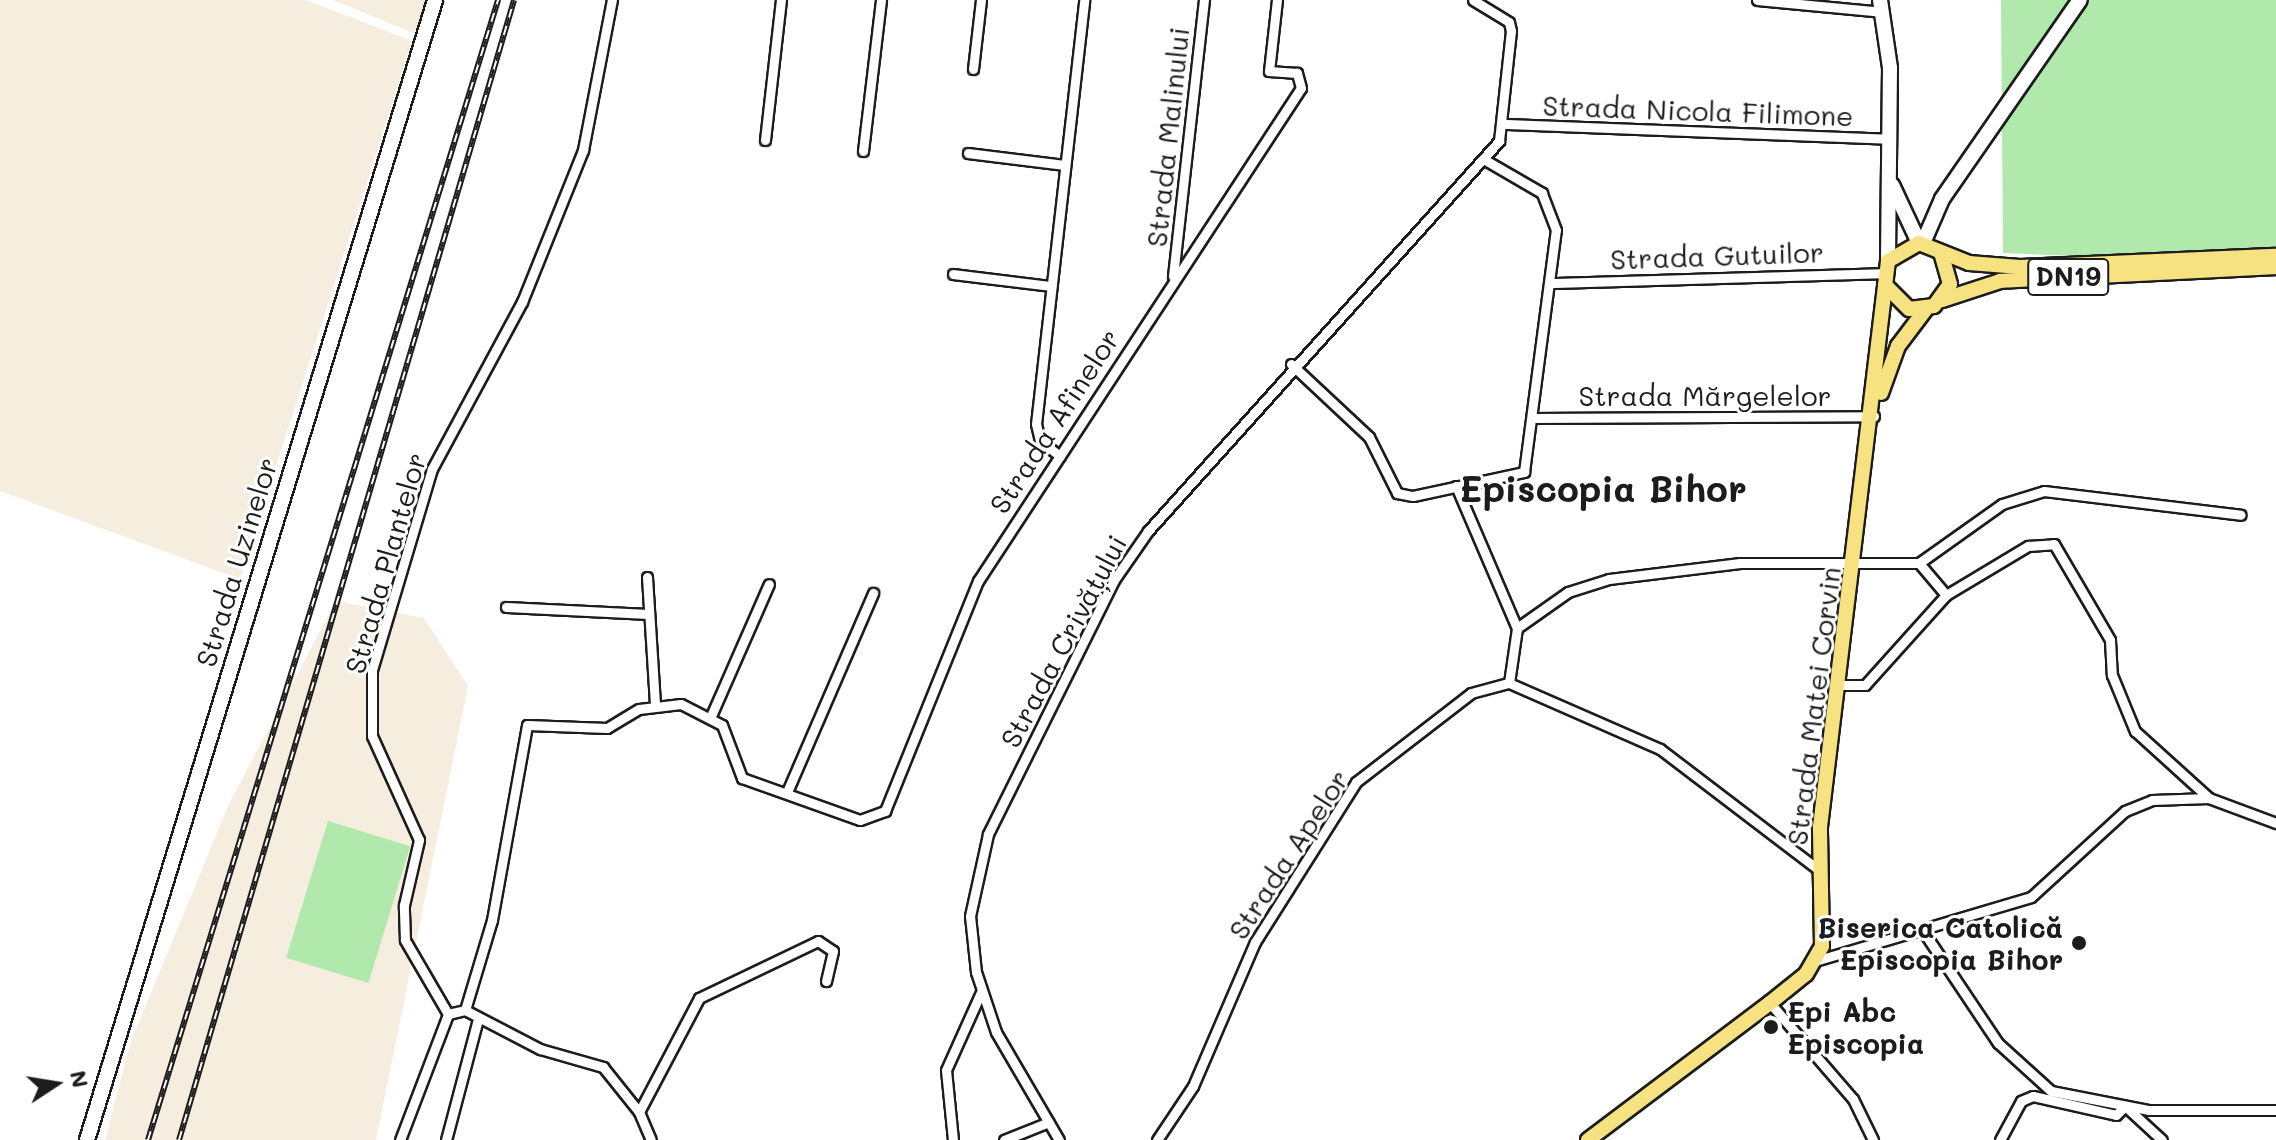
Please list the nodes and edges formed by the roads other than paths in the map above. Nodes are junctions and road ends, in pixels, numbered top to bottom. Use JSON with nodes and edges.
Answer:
{"nodes":[{"id":1,"x":435,"y":0,"type":"edge"},
{"id":2,"x":612,"y":0,"type":"edge"},
{"id":3,"x":781,"y":0,"type":"edge"},
{"id":4,"x":881,"y":0,"type":"edge"},
{"id":5,"x":981,"y":0,"type":"edge"},
{"id":6,"x":1084,"y":0,"type":"edge"},
{"id":7,"x":1204,"y":0,"type":"edge"},
{"id":8,"x":1277,"y":0,"type":"edge"},
{"id":9,"x":1473,"y":0,"type":"edge"},
{"id":10,"x":1757,"y":0,"type":"edge"},
{"id":11,"x":2080,"y":0,"type":"edge"},
{"id":12,"x":1882,"y":6,"type":"edge"},
{"id":13,"x":973,"y":69,"type":"dead end"},
{"id":14,"x":1505,"y":124,"type":"junction"},
{"id":15,"x":1890,"y":139,"type":"junction"},
{"id":16,"x":765,"y":140,"type":"dead end"},
{"id":17,"x":863,"y":151,"type":"dead end"},
{"id":18,"x":968,"y":153,"type":"dead end"},
{"id":19,"x":1485,"y":160,"type":"junction"},
{"id":20,"x":1064,"y":165,"type":"junction"},
{"id":21,"x":1889,"y":176,"type":"junction"},
{"id":22,"x":1921,"y":243,"type":"junction"},
{"id":23,"x":1941,"y":252,"type":"junction"},
{"id":24,"x":2276,"y":256,"type":"edge"},
{"id":25,"x":2276,"y":267,"type":"edge"},
{"id":26,"x":1886,"y":272,"type":"junction"},
{"id":27,"x":953,"y":274,"type":"dead end"},
{"id":28,"x":1173,"y":280,"type":"junction"},
{"id":29,"x":1551,"y":283,"type":"junction"},
{"id":30,"x":1051,"y":286,"type":"junction"},
{"id":31,"x":1942,"y":300,"type":"junction"},
{"id":32,"x":1926,"y":309,"type":"junction"},
{"id":33,"x":1291,"y":364,"type":"junction"},
{"id":34,"x":1874,"y":412,"type":"junction"},
{"id":35,"x":1536,"y":418,"type":"junction"},
{"id":36,"x":1060,"y":456,"type":"junction"},
{"id":37,"x":1456,"y":486,"type":"junction"},
{"id":38,"x":2241,"y":515,"type":"dead end"},
{"id":39,"x":1856,"y":560,"type":"junction"},
{"id":40,"x":1919,"y":563,"type":"junction"},
{"id":41,"x":647,"y":577,"type":"dead end"},
{"id":42,"x":769,"y":584,"type":"dead end"},
{"id":43,"x":873,"y":593,"type":"dead end"},
{"id":44,"x":1946,"y":595,"type":"junction"},
{"id":45,"x":506,"y":607,"type":"dead end"},
{"id":46,"x":649,"y":614,"type":"junction"},
{"id":47,"x":1517,"y":628,"type":"junction"},
{"id":48,"x":1509,"y":683,"type":"junction"},
{"id":49,"x":1841,"y":685,"type":"junction"},
{"id":50,"x":655,"y":705,"type":"junction"},
{"id":51,"x":711,"y":716,"type":"junction"},
{"id":52,"x":787,"y":792,"type":"junction"},
{"id":53,"x":2209,"y":798,"type":"junction"},
{"id":54,"x":2276,"y":823,"type":"edge"},
{"id":55,"x":1820,"y":871,"type":"junction"},
{"id":56,"x":1923,"y":931,"type":"junction"},
{"id":57,"x":1815,"y":961,"type":"junction"},
{"id":58,"x":826,"y":981,"type":"dead end"},
{"id":59,"x":981,"y":992,"type":"junction"},
{"id":60,"x":1770,"y":1003,"type":"junction"},
{"id":61,"x":465,"y":1010,"type":"junction"},
{"id":62,"x":448,"y":1014,"type":"junction"},
{"id":63,"x":478,"y":1019,"type":"junction"},
{"id":64,"x":2125,"y":1106,"type":"junction"},
{"id":65,"x":2276,"y":1110,"type":"edge"},
{"id":66,"x":639,"y":1112,"type":"junction"},
{"id":67,"x":1049,"y":1122,"type":"junction"},
{"id":68,"x":87,"y":1140,"type":"edge"},
{"id":69,"x":400,"y":1140,"type":"edge"},
{"id":70,"x":446,"y":1140,"type":"edge"},
{"id":71,"x":651,"y":1140,"type":"edge"},
{"id":72,"x":953,"y":1140,"type":"edge"},
{"id":73,"x":1004,"y":1140,"type":"edge"},
{"id":74,"x":1059,"y":1140,"type":"edge"},
{"id":75,"x":1157,"y":1140,"type":"edge"},
{"id":76,"x":1588,"y":1140,"type":"edge"},
{"id":77,"x":1873,"y":1140,"type":"edge"},
{"id":78,"x":2000,"y":1140,"type":"edge"},
{"id":79,"x":2162,"y":1140,"type":"edge"}],
"edges":[{"from":1,"to":68,"type":"street","name":"Strada Uzinelor"},
{"from":2,"to":62,"type":"street","name":"Strada Plantelor"},
{"from":3,"to":16,"type":"street"},
{"from":4,"to":17,"type":"street"},
{"from":5,"to":13,"type":"street"},
{"from":6,"to":20,"type":"street"},
{"from":7,"to":28,"type":"street","name":"Strada Malinului"},
{"from":8,"to":28,"type":"street","name":"Strada Afinelor"},
{"from":9,"to":14,"type":"street"},
{"from":10,"to":12,"type":"street"},
{"from":11,"to":22,"type":"street"},
{"from":12,"to":15,"type":"street","name":"Strada Matei Corvin"},
{"from":14,"to":15,"type":"street","name":"Strada Nicola Filimone"},
{"from":14,"to":19,"type":"street","name":"Strada Crivățului"},
{"from":15,"to":21,"type":"street","name":"Strada Matei Corvin"},
{"from":18,"to":20,"type":"street"},
{"from":19,"to":29,"type":"street"},
{"from":19,"to":33,"type":"street","name":"Strada Crivățului"},
{"from":20,"to":30,"type":"street"},
{"from":21,"to":22,"type":"street","name":"Strada Matei Corvin"},
{"from":21,"to":26,"type":"street","name":"Strada Matei Corvin"},
{"from":22,"to":23,"type":"main road","number":"DN19"},
{"from":22,"to":26,"type":"main road"},
{"from":23,"to":24,"type":"main road","number":"DN19"},
{"from":23,"to":31,"type":"main road"},
{"from":25,"to":31,"type":"main road","number":"DN19"},
{"from":26,"to":29,"type":"street","name":"Strada Gutuilor"},
{"from":26,"to":32,"type":"main road"},
{"from":26,"to":34,"type":"main road","name":"Strada Matei Corvin","number":"DN19"},
{"from":27,"to":30,"type":"street"},
{"from":28,"to":36,"type":"street","name":"Strada Afinelor"},
{"from":29,"to":35,"type":"street"},
{"from":30,"to":36,"type":"street"},
{"from":31,"to":32,"type":"main road","number":"DN19"},
{"from":32,"to":34,"type":"main road","name":"Strada Matei Corvin","number":"DN19"},
{"from":33,"to":37,"type":"street"},
{"from":33,"to":59,"type":"street","name":"Strada Crivățului"},
{"from":34,"to":35,"type":"street","name":"Strada Mărgelelor"},
{"from":34,"to":39,"type":"main road","name":"Strada Matei Corvin","number":"DN19"},
{"from":35,"to":37,"type":"street"},
{"from":36,"to":52,"type":"street","name":"Strada Afinelor"},
{"from":37,"to":47,"type":"street"},
{"from":38,"to":40,"type":"street"},
{"from":39,"to":40,"type":"street"},
{"from":39,"to":47,"type":"street"},
{"from":39,"to":49,"type":"main road","name":"Strada Matei Corvin","number":"DN19"},
{"from":40,"to":44,"type":"street"},
{"from":41,"to":46,"type":"street"},
{"from":42,"to":51,"type":"street"},
{"from":43,"to":52,"type":"street"},
{"from":44,"to":49,"type":"street"},
{"from":44,"to":53,"type":"street"},
{"from":45,"to":46,"type":"street"},
{"from":46,"to":50,"type":"street"},
{"from":47,"to":48,"type":"street"},
{"from":48,"to":55,"type":"street"},
{"from":48,"to":75,"type":"street","name":"Strada Apelor"},
{"from":49,"to":55,"type":"main road","name":"Strada Matei Corvin","number":"DN19"},
{"from":50,"to":51,"type":"street"},
{"from":50,"to":61,"type":"street"},
{"from":51,"to":52,"type":"street","name":"Strada Afinelor"},
{"from":53,"to":54,"type":"street"},
{"from":53,"to":56,"type":"street"},
{"from":55,"to":57,"type":"main road","name":"Strada Matei Corvin","number":"DN19"},
{"from":56,"to":57,"type":"street"},
{"from":56,"to":64,"type":"street"},
{"from":57,"to":60,"type":"main road"},
{"from":58,"to":66,"type":"street"},
{"from":59,"to":67,"type":"street","name":"Strada Crivățului"},
{"from":59,"to":72,"type":"street"},
{"from":60,"to":76,"type":"main road"},
{"from":60,"to":77,"type":"street"},
{"from":61,"to":62,"type":"street"},
{"from":61,"to":63,"type":"street"},
{"from":62,"to":69,"type":"street"},
{"from":63,"to":66,"type":"street"},
{"from":63,"to":70,"type":"street"},
{"from":64,"to":65,"type":"street"},
{"from":64,"to":78,"type":"street"},
{"from":64,"to":79,"type":"street"},
{"from":66,"to":71,"type":"street"},
{"from":67,"to":73,"type":"street"},
{"from":67,"to":74,"type":"street","name":"Strada Crivățului"}]}
